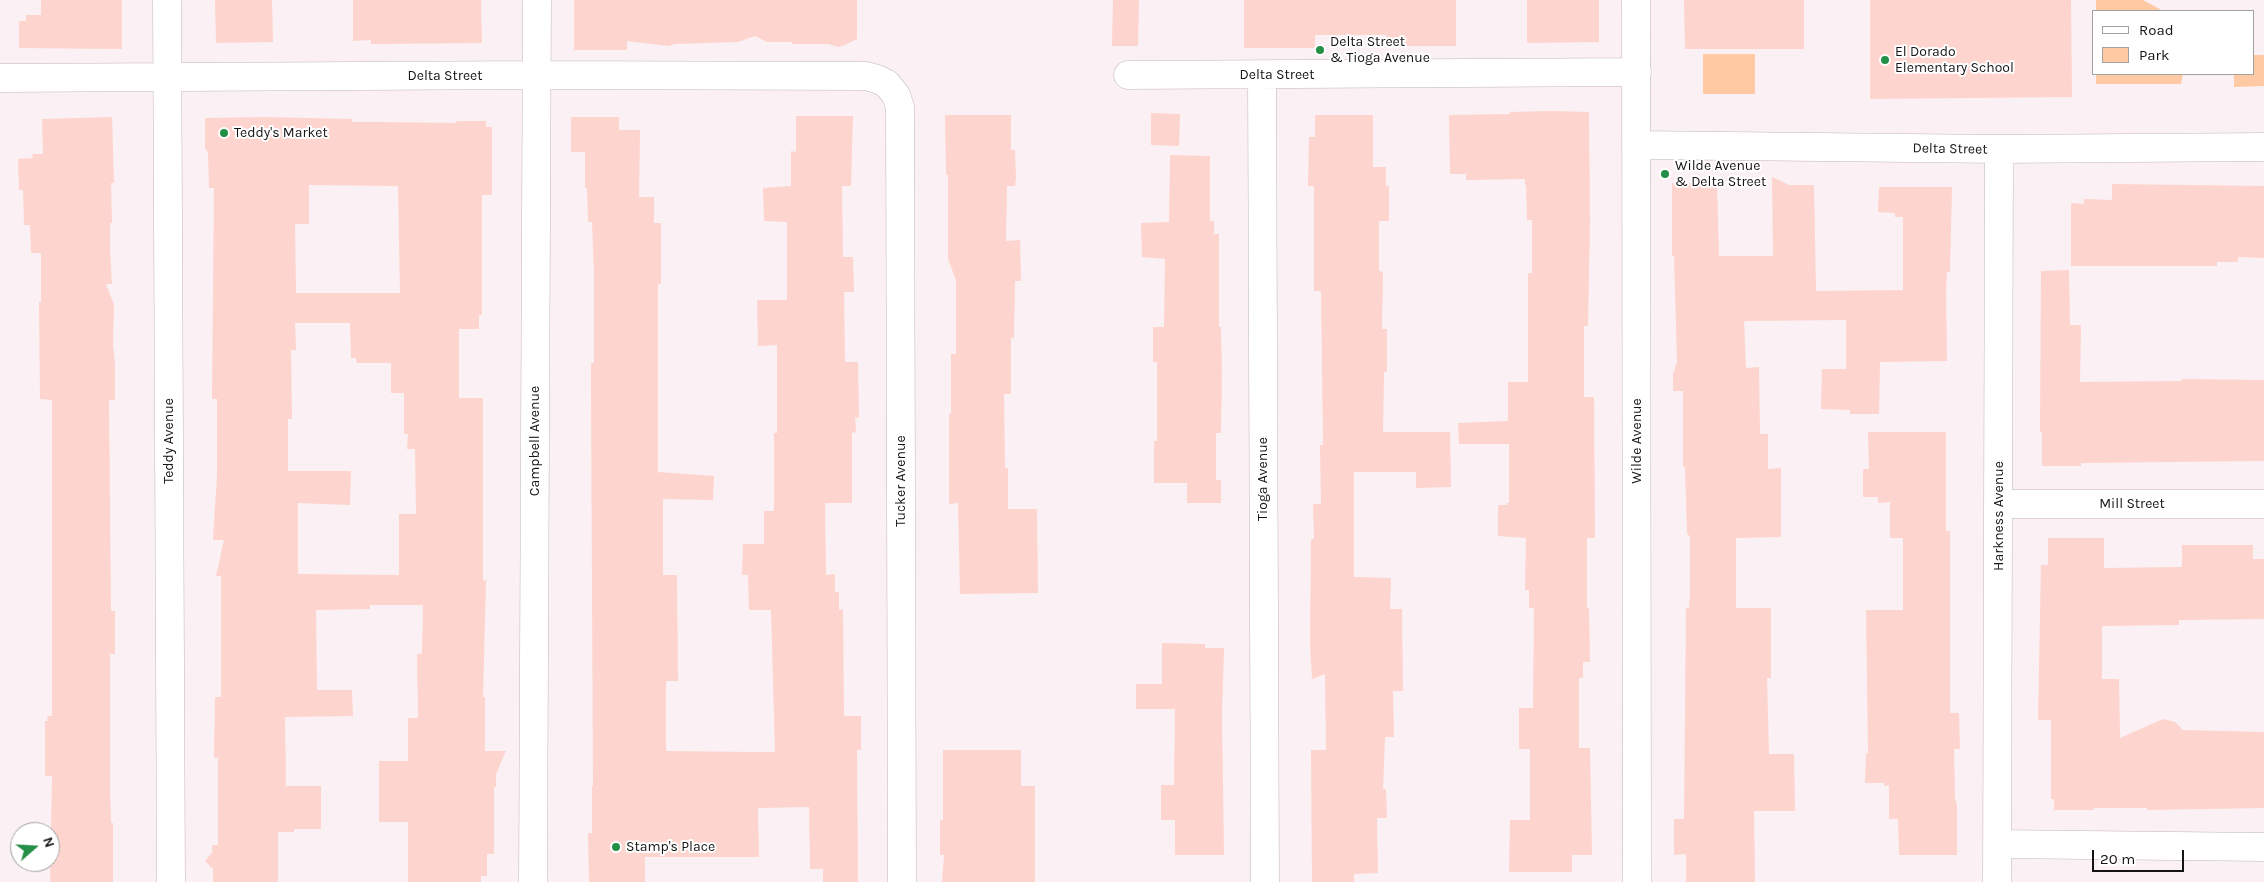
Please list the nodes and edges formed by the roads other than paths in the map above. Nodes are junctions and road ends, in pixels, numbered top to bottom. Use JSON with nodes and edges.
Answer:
{"nodes":[{"id":1,"x":168,"y":0,"type":"edge"},
{"id":2,"x":537,"y":0,"type":"edge"},
{"id":3,"x":1636,"y":0,"type":"edge"},
{"id":4,"x":1637,"y":72,"type":"junction"},
{"id":5,"x":537,"y":75,"type":"junction"},
{"id":6,"x":1128,"y":75,"type":"dead end"},
{"id":7,"x":1262,"y":76,"type":"junction"},
{"id":8,"x":0,"y":78,"type":"edge"},
{"id":9,"x":167,"y":78,"type":"junction"},
{"id":10,"x":887,"y":84,"type":"joint"},
{"id":11,"x":1637,"y":145,"type":"junction"},
{"id":12,"x":2264,"y":147,"type":"edge"},
{"id":13,"x":1999,"y":149,"type":"junction"},
{"id":14,"x":1999,"y":504,"type":"junction"},
{"id":15,"x":2264,"y":504,"type":"edge"},
{"id":16,"x":1997,"y":844,"type":"junction"},
{"id":17,"x":2264,"y":847,"type":"edge"},
{"id":18,"x":171,"y":882,"type":"edge"},
{"id":19,"x":533,"y":882,"type":"edge"},
{"id":20,"x":902,"y":882,"type":"edge"},
{"id":21,"x":1265,"y":882,"type":"edge"},
{"id":22,"x":1637,"y":882,"type":"edge"},
{"id":23,"x":1997,"y":882,"type":"edge"}],
"edges":[{"from":1,"to":9,"type":"street","name":"Teddy Avenue"},
{"from":2,"to":5,"type":"street","name":"Campbell Avenue"},
{"from":3,"to":4,"type":"street","name":"Wilde Avenue"},
{"from":4,"to":7,"type":"street","name":"Delta Street"},
{"from":4,"to":11,"type":"street","name":"Wilde Avenue"},
{"from":5,"to":9,"type":"street","name":"Delta Street"},
{"from":5,"to":10,"type":"street","name":"Delta Street"},
{"from":5,"to":19,"type":"street","name":"Campbell Avenue"},
{"from":6,"to":7,"type":"street","name":"Delta Street"},
{"from":7,"to":21,"type":"street","name":"Tioga Avenue"},
{"from":8,"to":9,"type":"street","name":"Delta Street"},
{"from":9,"to":18,"type":"street","name":"Teddy Avenue"},
{"from":10,"to":20,"type":"street","name":"Tucker Avenue"},
{"from":11,"to":13,"type":"street","name":"Delta Street"},
{"from":11,"to":22,"type":"street","name":"Wilde Avenue"},
{"from":12,"to":13,"type":"street","name":"Delta Street"},
{"from":13,"to":14,"type":"street","name":"Harkness Avenue"},
{"from":14,"to":15,"type":"street","name":"Mill Street"},
{"from":14,"to":16,"type":"street","name":"Harkness Avenue"},
{"from":16,"to":17,"type":"street"},
{"from":16,"to":23,"type":"street","name":"Harkness Avenue"}]}
